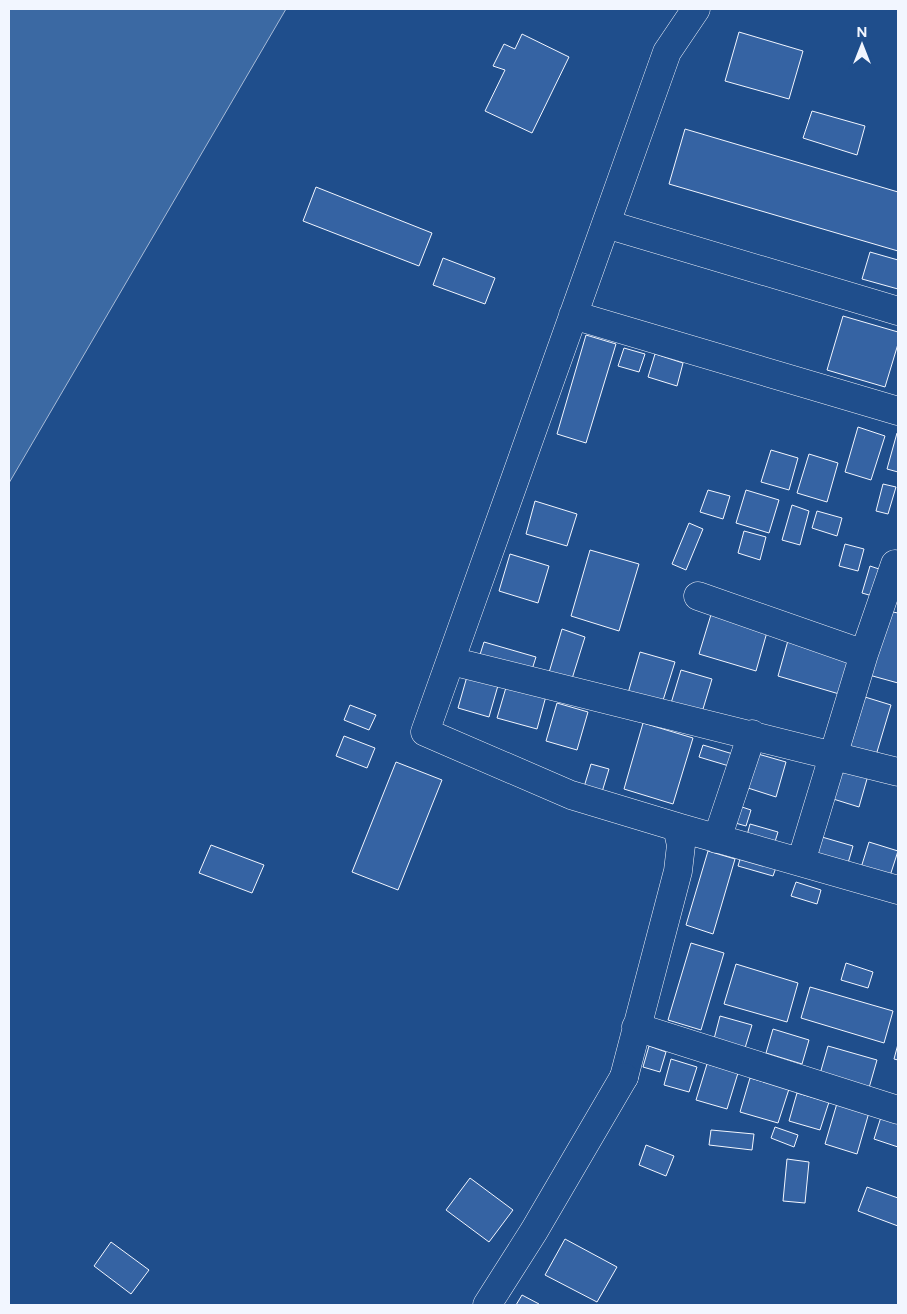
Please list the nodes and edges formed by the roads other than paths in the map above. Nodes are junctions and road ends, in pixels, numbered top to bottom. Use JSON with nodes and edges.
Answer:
{"nodes":[{"id":1,"x":696,"y":9,"type":"edge"},
{"id":2,"x":606,"y":224,"type":"junction"},
{"id":3,"x":898,"y":311,"type":"edge"},
{"id":4,"x":573,"y":315,"type":"junction"},
{"id":5,"x":898,"y":411,"type":"edge"},
{"id":6,"x":896,"y":564,"type":"dead end"},
{"id":7,"x":698,"y":596,"type":"dead end"},
{"id":8,"x":864,"y":654,"type":"junction"},
{"id":9,"x":451,"y":661,"type":"junction"},
{"id":10,"x":752,"y":734,"type":"junction"},
{"id":11,"x":834,"y":754,"type":"junction"},
{"id":12,"x":898,"y":772,"type":"edge"},
{"id":13,"x":677,"y":827,"type":"junction"},
{"id":14,"x":717,"y":839,"type":"junction"},
{"id":15,"x":801,"y":862,"type":"junction"},
{"id":16,"x":898,"y":890,"type":"edge"},
{"id":17,"x":636,"y":1027,"type":"junction"},
{"id":18,"x":898,"y":1110,"type":"edge"},
{"id":19,"x":487,"y":1305,"type":"edge"}],
"edges":[{"from":1,"to":2,"type":"street"},
{"from":2,"to":3,"type":"street"},
{"from":2,"to":4,"type":"street"},
{"from":4,"to":5,"type":"street"},
{"from":4,"to":9,"type":"street"},
{"from":6,"to":8,"type":"street"},
{"from":7,"to":8,"type":"street"},
{"from":8,"to":11,"type":"street"},
{"from":9,"to":10,"type":"street"},
{"from":9,"to":13,"type":"street"},
{"from":10,"to":11,"type":"street"},
{"from":10,"to":14,"type":"street"},
{"from":11,"to":12,"type":"street"},
{"from":11,"to":15,"type":"street"},
{"from":13,"to":14,"type":"street"},
{"from":13,"to":17,"type":"street"},
{"from":14,"to":15,"type":"street"},
{"from":15,"to":16,"type":"street"},
{"from":17,"to":18,"type":"street"},
{"from":17,"to":19,"type":"street"}]}
